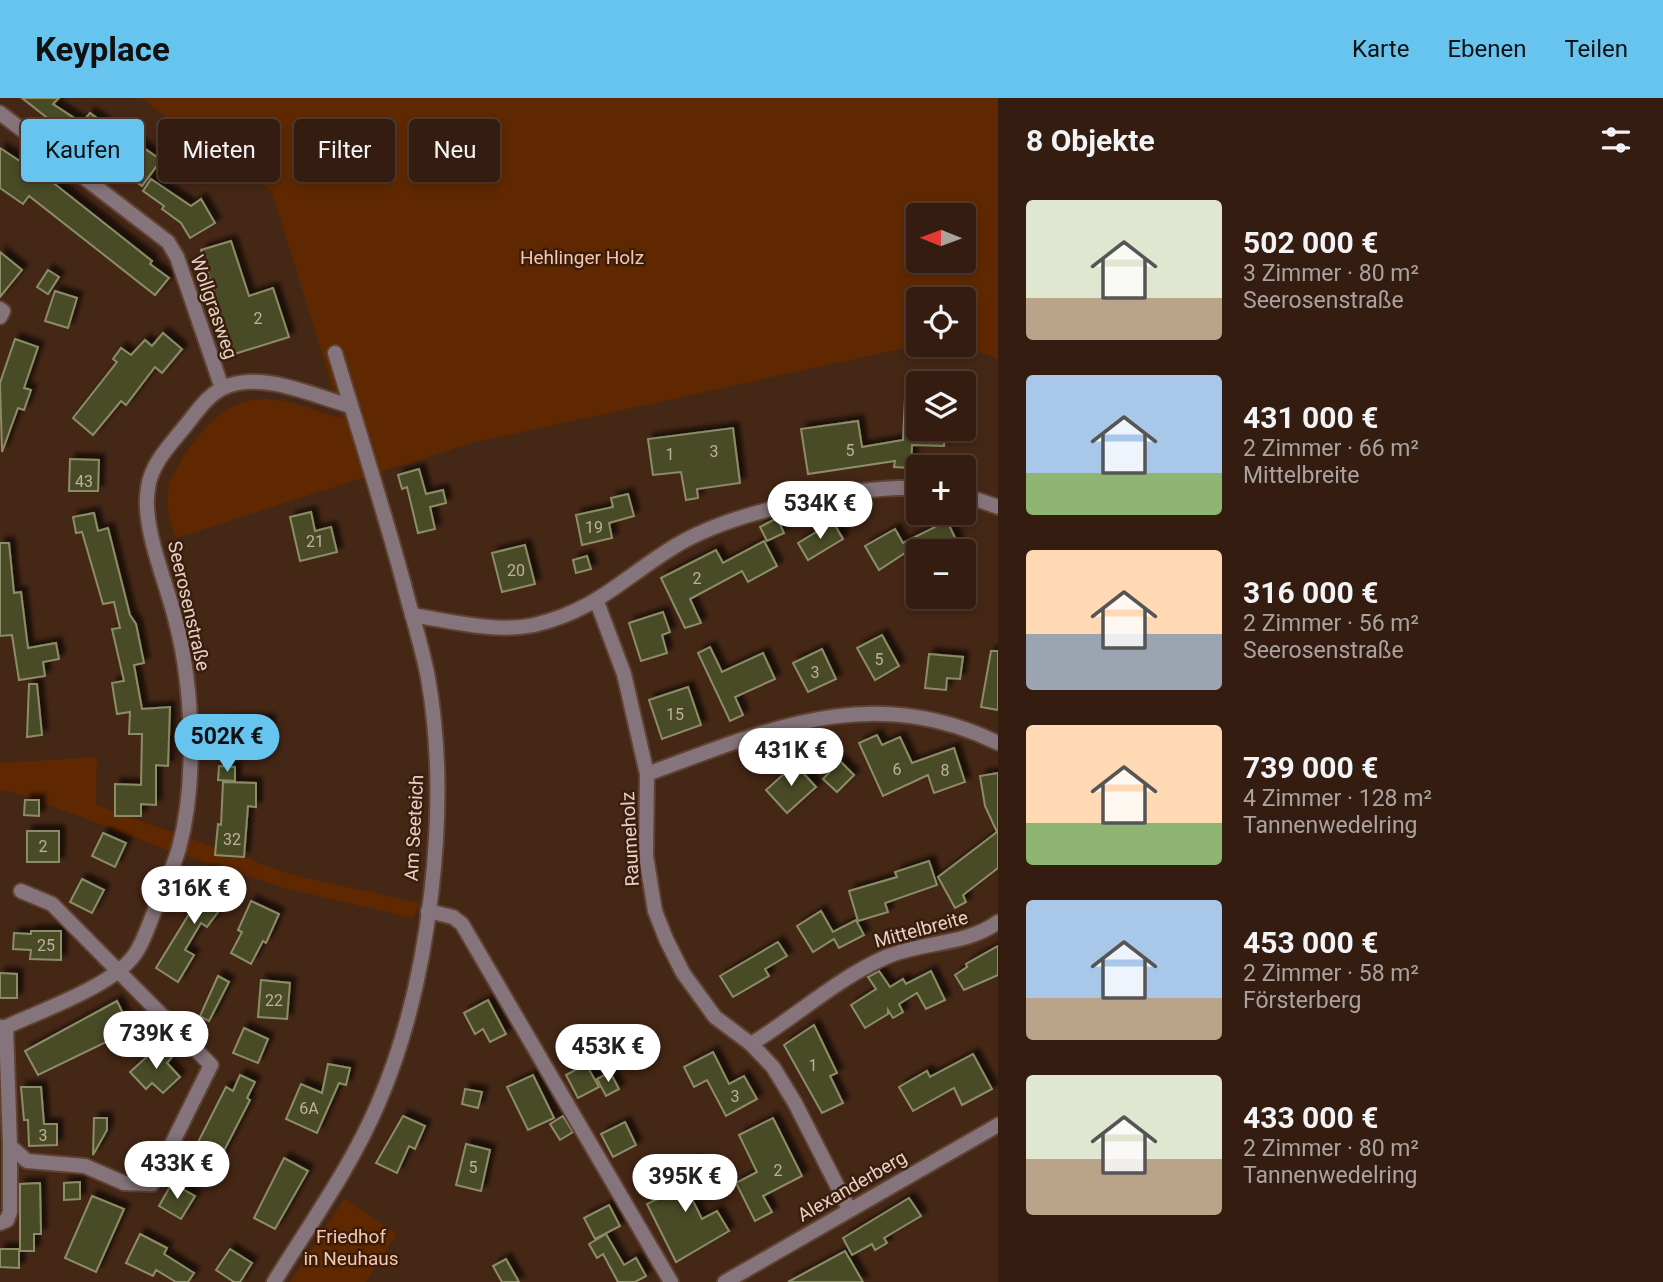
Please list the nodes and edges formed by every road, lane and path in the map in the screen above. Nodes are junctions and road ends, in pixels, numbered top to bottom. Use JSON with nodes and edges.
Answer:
{"nodes":[{"id":1,"x":0,"y":113,"type":"edge"},
{"id":2,"x":0,"y":309,"type":"edge"},
{"id":3,"x":0,"y":317,"type":"edge"},
{"id":4,"x":335,"y":353,"type":"dead end"},
{"id":5,"x":222,"y":388,"type":"junction"},
{"id":6,"x":351,"y":406,"type":"junction"},
{"id":7,"x":906,"y":488,"type":"edge"},
{"id":8,"x":976,"y":500,"type":"edge"},
{"id":9,"x":998,"y":508,"type":"edge"},
{"id":10,"x":597,"y":602,"type":"junction"},
{"id":11,"x":412,"y":615,"type":"junction"},
{"id":12,"x":998,"y":743,"type":"edge"},
{"id":13,"x":646,"y":774,"type":"junction"},
{"id":14,"x":21,"y":891,"type":"dead end"},
{"id":15,"x":428,"y":911,"type":"junction"},
{"id":16,"x":998,"y":922,"type":"edge"},
{"id":17,"x":121,"y":971,"type":"junction"},
{"id":18,"x":3,"y":1027,"type":"edge"},
{"id":19,"x":751,"y":1044,"type":"junction"},
{"id":20,"x":998,"y":1125,"type":"edge"},
{"id":21,"x":10,"y":1146,"type":"junction"},
{"id":22,"x":849,"y":1209,"type":"junction"},
{"id":23,"x":0,"y":1223,"type":"edge"},
{"id":24,"x":274,"y":1282,"type":"edge"},
{"id":25,"x":671,"y":1282,"type":"edge"},
{"id":26,"x":725,"y":1282,"type":"edge"}],
"edges":[{"from":1,"to":5,"type":"street","name":"Wollgrasweg"},
{"from":2,"to":3,"type":"street"},
{"from":4,"to":6,"type":"street","name":"Am Seeteich"},
{"from":5,"to":6,"type":"street"},
{"from":5,"to":17,"type":"street","name":"Seerosenstraße"},
{"from":6,"to":11,"type":"street","name":"Am Seeteich"},
{"from":7,"to":10,"type":"street"},
{"from":8,"to":9,"type":"street"},
{"from":10,"to":11,"type":"street"},
{"from":10,"to":13,"type":"street","name":"Raumeholz"},
{"from":11,"to":15,"type":"street","name":"Am Seeteich"},
{"from":12,"to":13,"type":"street"},
{"from":13,"to":19,"type":"street","name":"Raumeholz"},
{"from":14,"to":17,"type":"street"},
{"from":15,"to":24,"type":"street","name":"Am Seeteich"},
{"from":15,"to":25,"type":"street"},
{"from":16,"to":19,"type":"street","name":"Mittelbreite"},
{"from":17,"to":18,"type":"street","name":"Seerosenstraße"},
{"from":17,"to":21,"type":"street"},
{"from":18,"to":21,"type":"street"},
{"from":19,"to":22,"type":"street","name":"Raumeholz"},
{"from":20,"to":22,"type":"street","name":"Alexanderberg"},
{"from":21,"to":23,"type":"street"},
{"from":22,"to":26,"type":"street","name":"Alexanderberg"}]}
